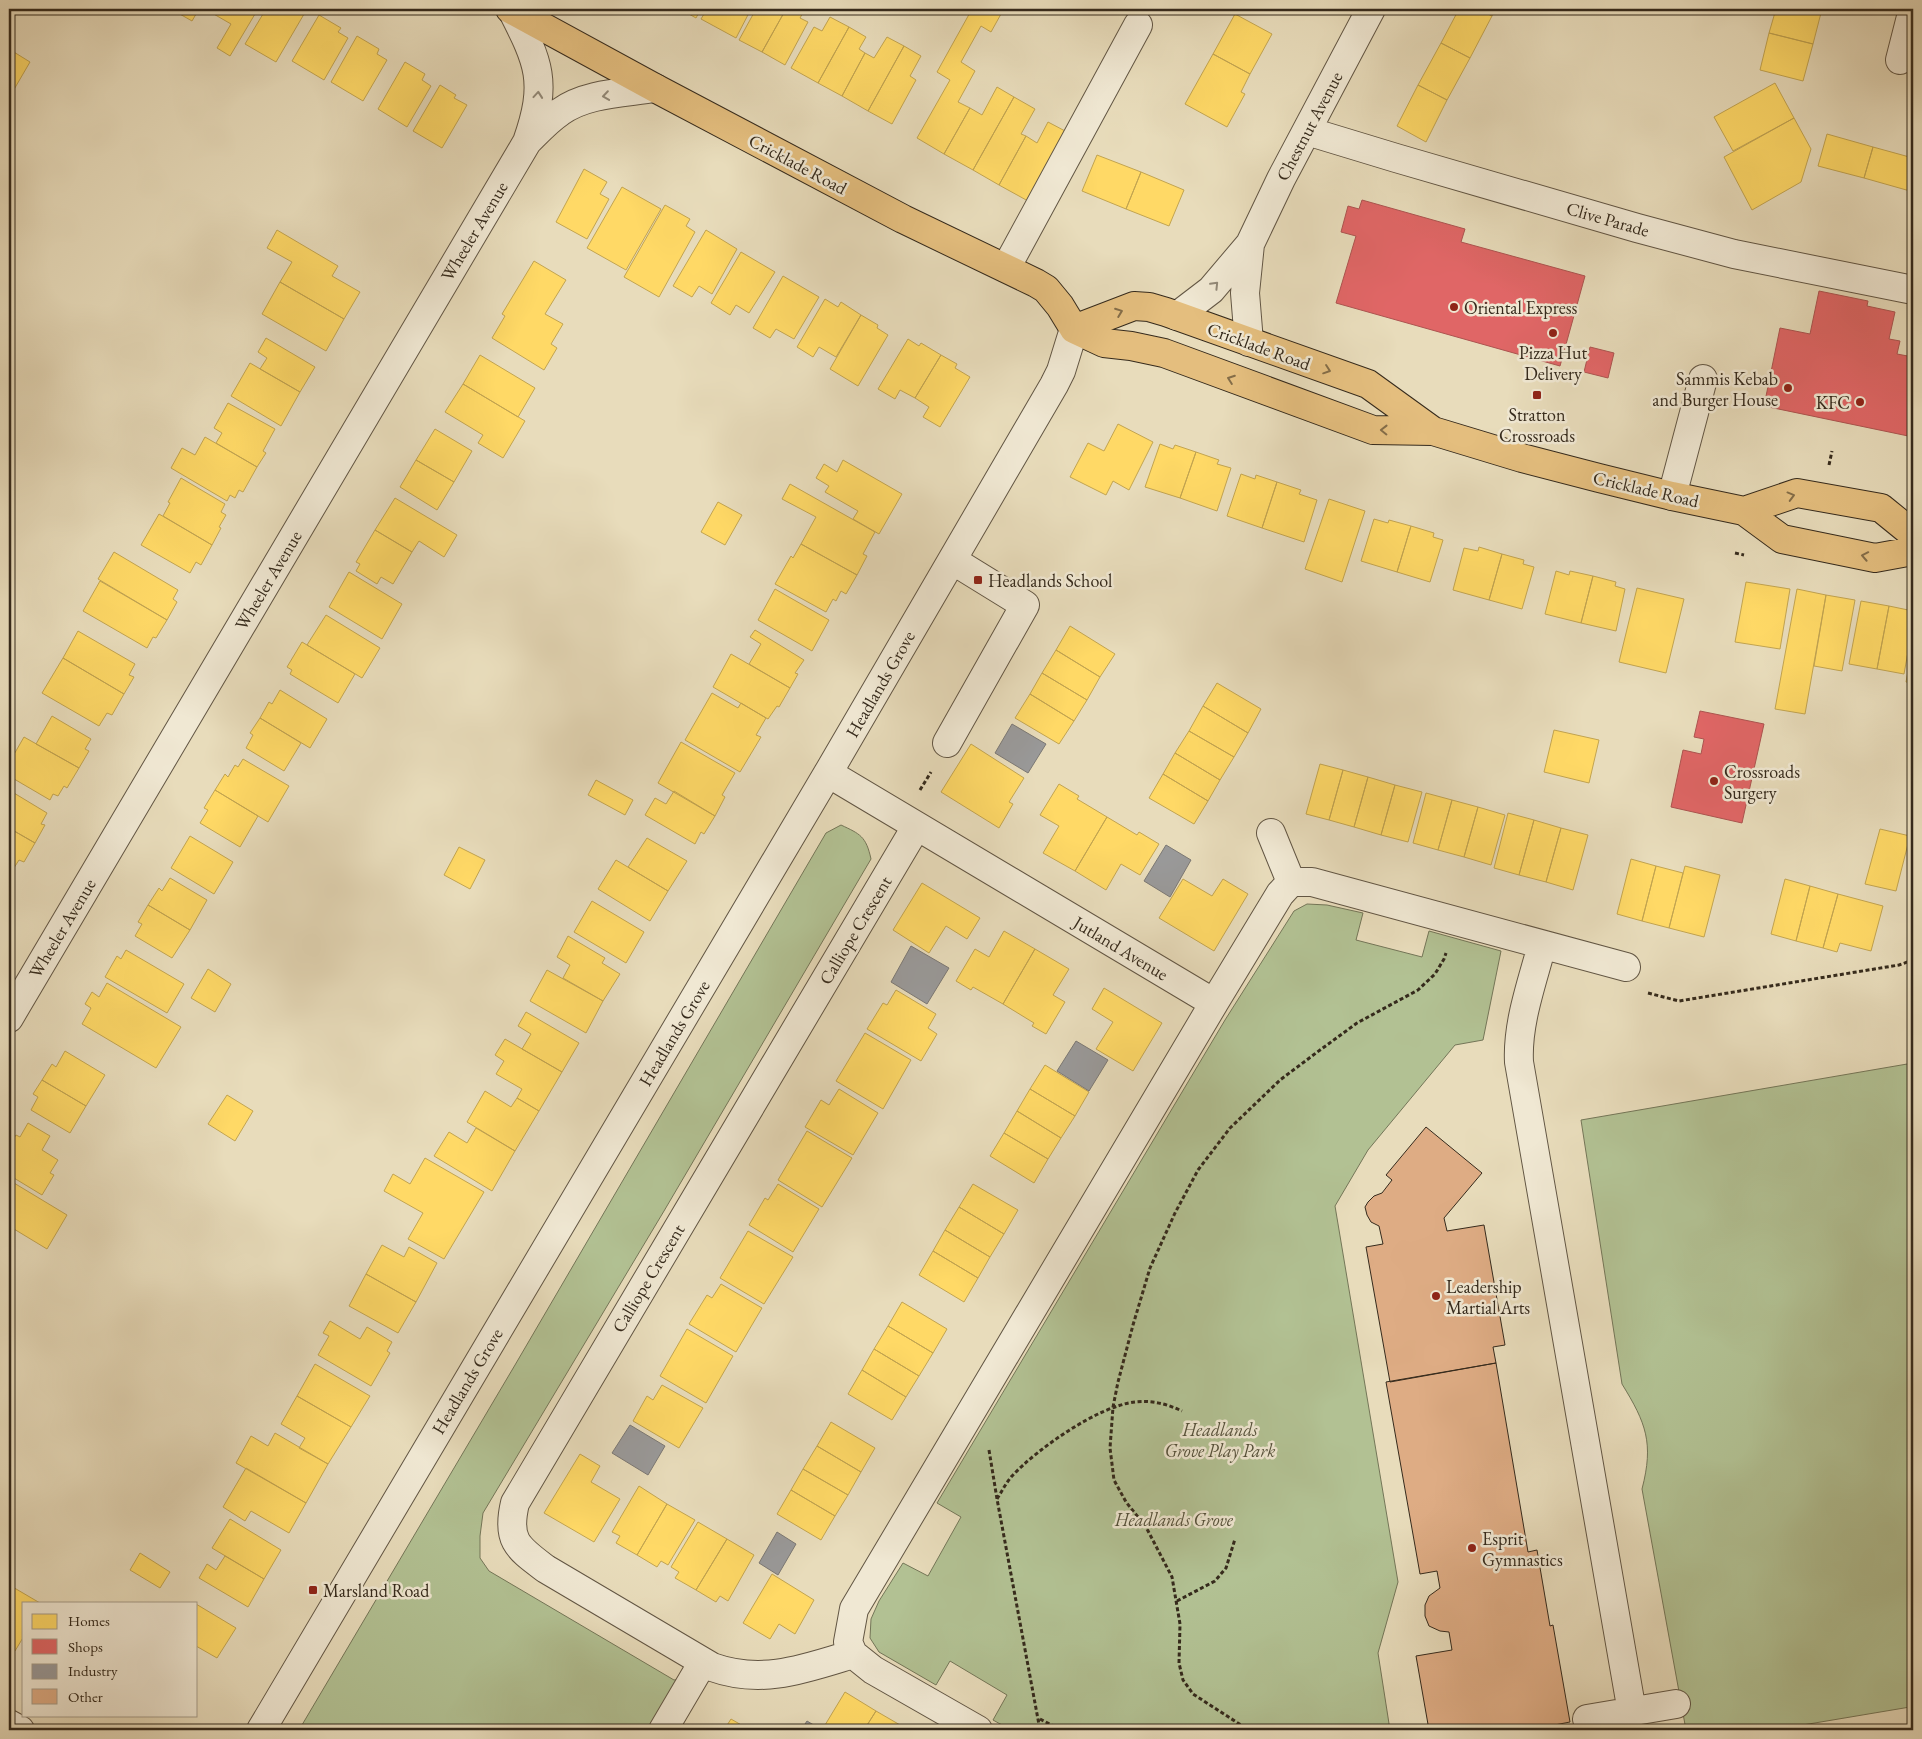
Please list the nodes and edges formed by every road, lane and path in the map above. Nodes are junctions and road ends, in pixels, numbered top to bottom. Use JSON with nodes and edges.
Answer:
{"nodes":[{"id":1,"x":511,"y":9,"type":"edge"},
{"id":2,"x":1371,"y":9,"type":"edge"},
{"id":3,"x":1913,"y":9,"type":"edge"},
{"id":4,"x":1138,"y":25,"type":"dead end"},
{"id":5,"x":1900,"y":60,"type":"dead end"},
{"id":6,"x":655,"y":88,"type":"junction"},
{"id":7,"x":1307,"y":131,"type":"junction"},
{"id":8,"x":526,"y":142,"type":"junction"},
{"id":9,"x":1250,"y":244,"type":"junction"},
{"id":10,"x":1006,"y":268,"type":"junction"},
{"id":11,"x":1913,"y":290,"type":"edge"},
{"id":12,"x":1177,"y":316,"type":"junction"},
{"id":13,"x":1074,"y":329,"type":"junction"},
{"id":14,"x":1249,"y":342,"type":"junction"},
{"id":15,"x":1703,"y":379,"type":"dead end"},
{"id":16,"x":1433,"y":431,"type":"junction"},
{"id":17,"x":1672,"y":496,"type":"junction"},
{"id":18,"x":1744,"y":511,"type":"junction"},
{"id":19,"x":1913,"y":534,"type":"edge"},
{"id":20,"x":1913,"y":551,"type":"edge"},
{"id":21,"x":952,"y":560,"type":"junction"},
{"id":22,"x":947,"y":743,"type":"joint"},
{"id":23,"x":828,"y":773,"type":"junction"},
{"id":24,"x":910,"y":823,"type":"junction"},
{"id":25,"x":1271,"y":833,"type":"dead end"},
{"id":26,"x":1291,"y":882,"type":"junction"},
{"id":27,"x":1456,"y":921,"type":"junction"},
{"id":28,"x":1542,"y":945,"type":"junction"},
{"id":29,"x":1913,"y":960,"type":"edge"},
{"id":30,"x":1626,"y":967,"type":"joint"},
{"id":31,"x":1214,"y":1003,"type":"junction"},
{"id":32,"x":9,"y":1018,"type":"edge"},
{"id":33,"x":981,"y":1395,"type":"junction"},
{"id":34,"x":1114,"y":1408,"type":"junction"},
{"id":35,"x":1182,"y":1411,"type":"dead end"},
{"id":36,"x":997,"y":1499,"type":"junction"},
{"id":37,"x":1236,"y":1539,"type":"dead end"},
{"id":38,"x":1177,"y":1601,"type":"junction"},
{"id":39,"x":853,"y":1654,"type":"junction"},
{"id":40,"x":703,"y":1662,"type":"junction"},
{"id":41,"x":1676,"y":1704,"type":"dead end"},
{"id":42,"x":1632,"y":1712,"type":"junction"},
{"id":43,"x":1040,"y":1719,"type":"junction"},
{"id":44,"x":1587,"y":1719,"type":"dead end"},
{"id":45,"x":9,"y":1724,"type":"edge"},
{"id":46,"x":20,"y":1730,"type":"edge"},
{"id":47,"x":261,"y":1730,"type":"edge"},
{"id":48,"x":663,"y":1730,"type":"edge"},
{"id":49,"x":978,"y":1730,"type":"edge"},
{"id":50,"x":1040,"y":1730,"type":"edge"},
{"id":51,"x":1061,"y":1730,"type":"edge"},
{"id":52,"x":1252,"y":1730,"type":"edge"}],
"edges":[{"from":1,"to":6,"type":"main road","name":"Cricklade Road"},
{"from":8,"to":1,"type":"street","name":"Wheeler Avenue","one_way":true},
{"from":2,"to":7,"type":"street","name":"Chestnut Avenue"},
{"from":3,"to":5,"type":"street"},
{"from":4,"to":10,"type":"street"},
{"from":6,"to":8,"type":"street","name":"Wheeler Avenue","one_way":true},
{"from":6,"to":10,"type":"main road","name":"Cricklade Road"},
{"from":7,"to":9,"type":"street","name":"Chestnut Avenue"},
{"from":7,"to":11,"type":"street","name":"Clive Parade"},
{"from":8,"to":32,"type":"street","name":"Wheeler Avenue"},
{"from":12,"to":9,"type":"street","name":"Chestnut Avenue","one_way":true},
{"from":9,"to":14,"type":"street","name":"Chestnut Avenue"},
{"from":10,"to":13,"type":"main road","name":"Cricklade Road"},
{"from":13,"to":12,"type":"main road","name":"Cricklade Road","one_way":true},
{"from":12,"to":14,"type":"main road","name":"Cricklade Road"},
{"from":16,"to":13,"type":"main road","name":"Cricklade Road","one_way":true},
{"from":13,"to":21,"type":"street","name":"Headlands Grove"},
{"from":14,"to":16,"type":"main road","name":"Cricklade Road","one_way":true},
{"from":15,"to":17,"type":"street"},
{"from":16,"to":17,"type":"main road","name":"Cricklade Road"},
{"from":17,"to":18,"type":"main road","name":"Cricklade Road"},
{"from":18,"to":19,"type":"main road","one_way":true},
{"from":20,"to":18,"type":"main road","name":"Cricklade Road","one_way":true},
{"from":21,"to":22,"type":"street"},
{"from":21,"to":23,"type":"street","name":"Headlands Grove"},
{"from":22,"to":24,"type":"path"},
{"from":23,"to":24,"type":"street","name":"Jutland Avenue"},
{"from":23,"to":47,"type":"street","name":"Headlands Grove"},
{"from":24,"to":31,"type":"street","name":"Jutland Avenue"},
{"from":24,"to":40,"type":"street","name":"Calliope Crescent"},
{"from":25,"to":26,"type":"street"},
{"from":26,"to":27,"type":"street"},
{"from":26,"to":31,"type":"street"},
{"from":27,"to":28,"type":"street"},
{"from":27,"to":34,"type":"path"},
{"from":28,"to":30,"type":"street"},
{"from":28,"to":42,"type":"street"},
{"from":29,"to":30,"type":"path"},
{"from":31,"to":33,"type":"street"},
{"from":33,"to":36,"type":"path"},
{"from":33,"to":39,"type":"street"},
{"from":34,"to":35,"type":"path"},
{"from":34,"to":36,"type":"path"},
{"from":34,"to":38,"type":"path"},
{"from":36,"to":43,"type":"path"},
{"from":37,"to":38,"type":"path"},
{"from":38,"to":52,"type":"path"},
{"from":39,"to":40,"type":"street","name":"Calliope Crescent"},
{"from":39,"to":49,"type":"street"},
{"from":40,"to":48,"type":"street"},
{"from":41,"to":42,"type":"street"},
{"from":42,"to":44,"type":"street"},
{"from":43,"to":50,"type":"path"},
{"from":43,"to":51,"type":"path"},
{"from":45,"to":46,"type":"street"}]}
